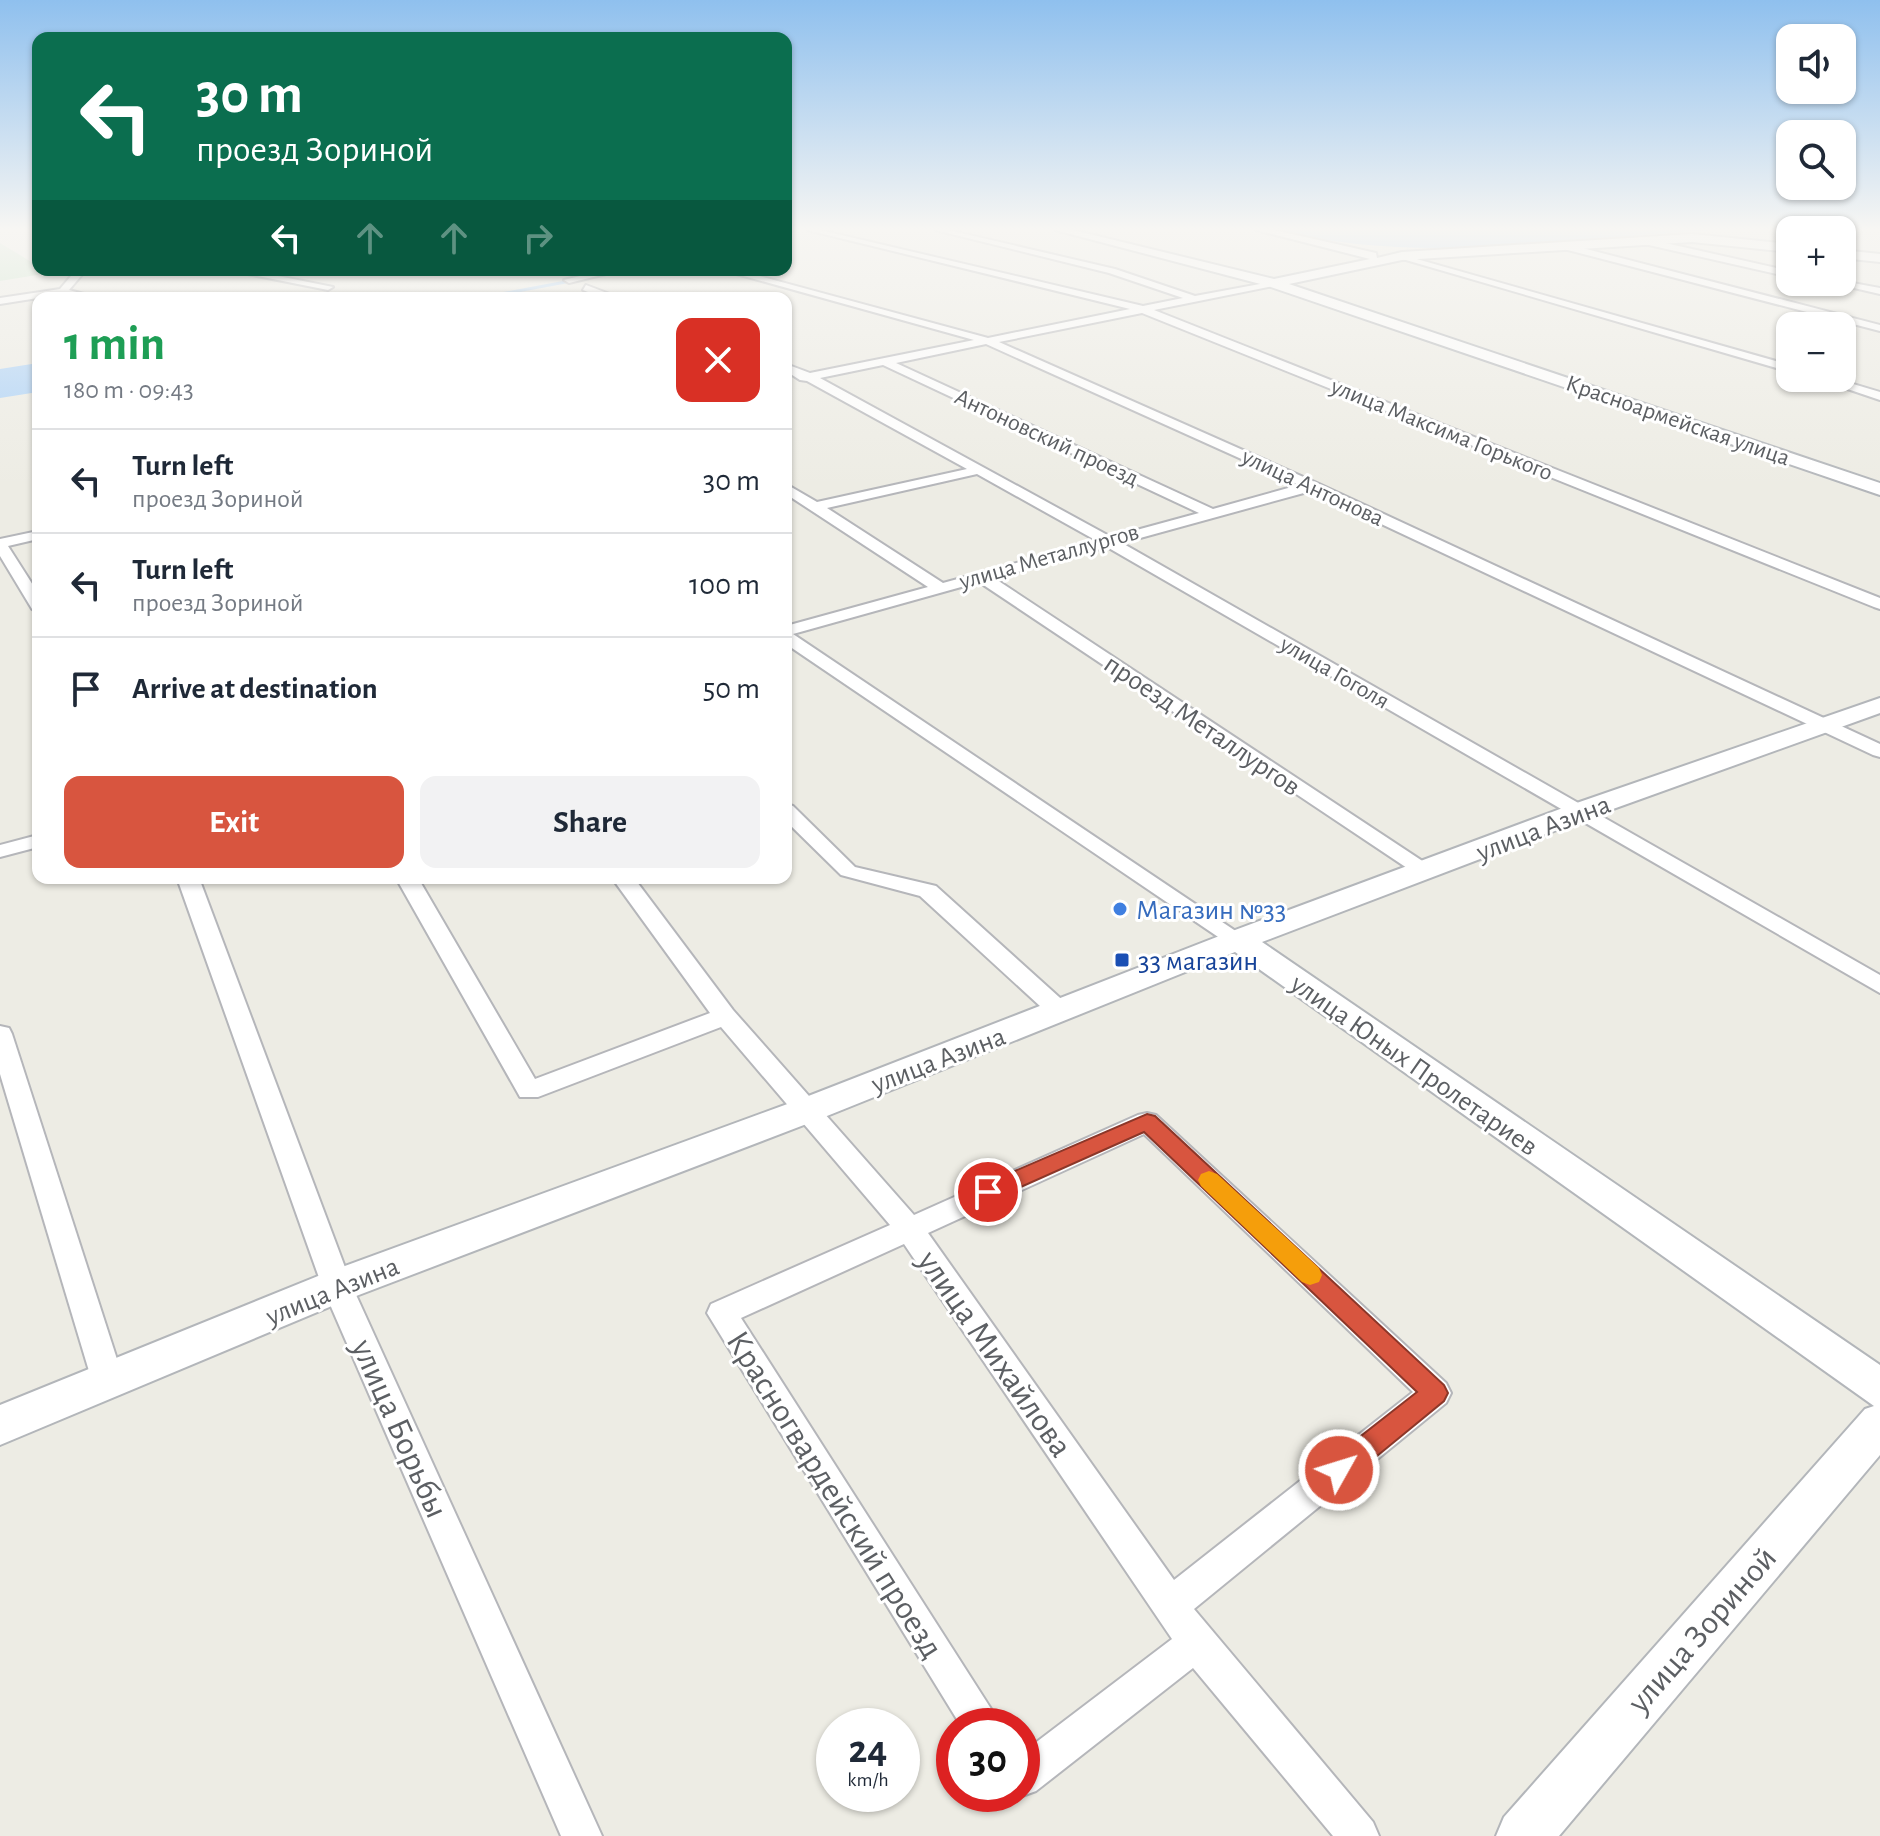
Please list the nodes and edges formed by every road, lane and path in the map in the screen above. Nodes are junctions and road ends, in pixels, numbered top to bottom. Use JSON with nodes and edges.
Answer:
{"nodes":[{"id":1,"x":895,"y":316,"type":"edge"},
{"id":2,"x":1110,"y":316,"type":"edge"},
{"id":3,"x":1159,"y":316,"type":"edge"},
{"id":4,"x":1369,"y":316,"type":"edge"},
{"id":5,"x":1607,"y":316,"type":"edge"},
{"id":6,"x":1831,"y":316,"type":"edge"},
{"id":7,"x":1880,"y":320,"type":"edge"},
{"id":8,"x":1867,"y":325,"type":"junction"},
{"id":9,"x":1880,"y":328,"type":"edge"},
{"id":10,"x":1856,"y":329,"type":"edge"},
{"id":11,"x":988,"y":341,"type":"junction"},
{"id":12,"x":1776,"y":357,"type":"edge"},
{"id":13,"x":1763,"y":361,"type":"junction"},
{"id":14,"x":885,"y":362,"type":"junction"},
{"id":15,"x":1776,"y":365,"type":"edge"},
{"id":16,"x":792,"y":370,"type":"edge"},
{"id":17,"x":809,"y":377,"type":"junction"},
{"id":18,"x":792,"y":381,"type":"edge"},
{"id":19,"x":1856,"y":389,"type":"edge"},
{"id":20,"x":1880,"y":396,"type":"edge"},
{"id":21,"x":979,"y":470,"type":"junction"},
{"id":22,"x":1312,"y":486,"type":"junction"},
{"id":23,"x":1880,"y":489,"type":"edge"},
{"id":24,"x":792,"y":492,"type":"edge"},
{"id":25,"x":815,"y":507,"type":"junction"},
{"id":26,"x":1209,"y":512,"type":"junction"},
{"id":27,"x":32,"y":536,"type":"edge"},
{"id":28,"x":1106,"y":540,"type":"junction"},
{"id":29,"x":0,"y":544,"type":"edge"},
{"id":30,"x":980,"y":576,"type":"junction"},
{"id":31,"x":939,"y":587,"type":"junction"},
{"id":32,"x":32,"y":596,"type":"edge"},
{"id":33,"x":1880,"y":604,"type":"edge"},
{"id":34,"x":792,"y":629,"type":"edge"},
{"id":35,"x":792,"y":641,"type":"edge"},
{"id":36,"x":1880,"y":705,"type":"edge"},
{"id":37,"x":1826,"y":725,"type":"junction"},
{"id":38,"x":1880,"y":751,"type":"edge"},
{"id":39,"x":1578,"y":812,"type":"junction"},
{"id":40,"x":792,"y":816,"type":"edge"},
{"id":41,"x":32,"y":843,"type":"edge"},
{"id":42,"x":0,"y":851,"type":"edge"},
{"id":43,"x":1426,"y":872,"type":"junction"},
{"id":44,"x":190,"y":884,"type":"edge"},
{"id":45,"x":410,"y":884,"type":"edge"},
{"id":46,"x":627,"y":884,"type":"edge"},
{"id":47,"x":1238,"y":940,"type":"junction"},
{"id":48,"x":1880,"y":985,"type":"edge"},
{"id":49,"x":1061,"y":1012,"type":"junction"},
{"id":50,"x":725,"y":1016,"type":"junction"},
{"id":51,"x":0,"y":1034,"type":"edge"},
{"id":52,"x":805,"y":1111,"type":"junction"},
{"id":53,"x":908,"y":1227,"type":"junction"},
{"id":54,"x":337,"y":1286,"type":"junction"},
{"id":55,"x":108,"y":1381,"type":"junction"},
{"id":56,"x":1880,"y":1389,"type":"edge"},
{"id":57,"x":1880,"y":1423,"type":"edge"},
{"id":58,"x":0,"y":1425,"type":"edge"},
{"id":59,"x":1171,"y":1605,"type":"junction"},
{"id":60,"x":1196,"y":1643,"type":"junction"},
{"id":61,"x":972,"y":1708,"type":"edge"},
{"id":62,"x":1040,"y":1763,"type":"edge"},
{"id":63,"x":582,"y":1836,"type":"edge"},
{"id":64,"x":1359,"y":1836,"type":"edge"},
{"id":65,"x":1523,"y":1836,"type":"edge"}],
"edges":[{"from":1,"to":11,"type":"street","name":"улица Антонова"},
{"from":2,"to":11,"type":"street"},
{"from":3,"to":33,"type":"street","name":"улица Максима Горького"},
{"from":4,"to":23,"type":"street","name":"Красноармейская улица"},
{"from":5,"to":13,"type":"street"},
{"from":6,"to":8,"type":"street"},
{"from":7,"to":8,"type":"street"},
{"from":8,"to":9,"type":"street"},
{"from":8,"to":10,"type":"street"},
{"from":11,"to":14,"type":"street"},
{"from":11,"to":22,"type":"street","name":"улица Антонова"},
{"from":12,"to":13,"type":"street"},
{"from":13,"to":15,"type":"street"},
{"from":14,"to":17,"type":"street"},
{"from":14,"to":26,"type":"street","name":"Антоновский проезд"},
{"from":16,"to":17,"type":"street","name":"улица Гоголя"},
{"from":17,"to":18,"type":"street"},
{"from":17,"to":21,"type":"street","name":"улица Гоголя"},
{"from":19,"to":20,"type":"street"},
{"from":21,"to":25,"type":"street"},
{"from":21,"to":28,"type":"street","name":"улица Гоголя"},
{"from":22,"to":26,"type":"street","name":"улица Металлургов"},
{"from":22,"to":37,"type":"street","name":"улица Антонова"},
{"from":24,"to":25,"type":"street"},
{"from":25,"to":31,"type":"street"},
{"from":26,"to":28,"type":"street","name":"улица Металлургов"},
{"from":27,"to":29,"type":"street"},
{"from":28,"to":30,"type":"street","name":"улица Металлургов"},
{"from":28,"to":39,"type":"street","name":"улица Гоголя"},
{"from":29,"to":32,"type":"street"},
{"from":30,"to":31,"type":"street","name":"улица Металлургов"},
{"from":30,"to":43,"type":"street","name":"проезд Металлургов"},
{"from":31,"to":34,"type":"street","name":"улица Металлургов"},
{"from":35,"to":47,"type":"street","name":"улица Юных Пролетариев"},
{"from":36,"to":37,"type":"street","name":"улица Азина"},
{"from":37,"to":38,"type":"street","name":"улица Антонова"},
{"from":37,"to":39,"type":"street","name":"улица Азина"},
{"from":39,"to":43,"type":"street","name":"улица Азина"},
{"from":39,"to":48,"type":"street","name":"улица Гоголя"},
{"from":40,"to":49,"type":"street"},
{"from":41,"to":42,"type":"street"},
{"from":43,"to":47,"type":"street","name":"улица Азина"},
{"from":44,"to":54,"type":"street","name":"улица Борьбы"},
{"from":45,"to":50,"type":"street"},
{"from":46,"to":50,"type":"street","name":"улица Михайлова"},
{"from":47,"to":49,"type":"street","name":"улица Азина"},
{"from":47,"to":56,"type":"street","name":"улица Юных Пролетариев"},
{"from":49,"to":52,"type":"street","name":"улица Азина"},
{"from":50,"to":52,"type":"street","name":"улица Михайлова"},
{"from":51,"to":55,"type":"street"},
{"from":52,"to":53,"type":"street","name":"улица Михайлова"},
{"from":52,"to":54,"type":"street","name":"улица Азина"},
{"from":53,"to":59,"type":"street","name":"улица Михайлова"},
{"from":53,"to":59,"type":"street"},
{"from":53,"to":61,"type":"street","name":"Красногвардейский проезд"},
{"from":54,"to":55,"type":"street","name":"улица Азина"},
{"from":54,"to":63,"type":"street","name":"улица Борьбы"},
{"from":55,"to":58,"type":"street","name":"улица Азина"},
{"from":57,"to":65,"type":"street","name":"улица Зориной"},
{"from":59,"to":60,"type":"street","name":"улица Михайлова"},
{"from":60,"to":62,"type":"street"},
{"from":60,"to":64,"type":"street","name":"улица Михайлова"}]}
